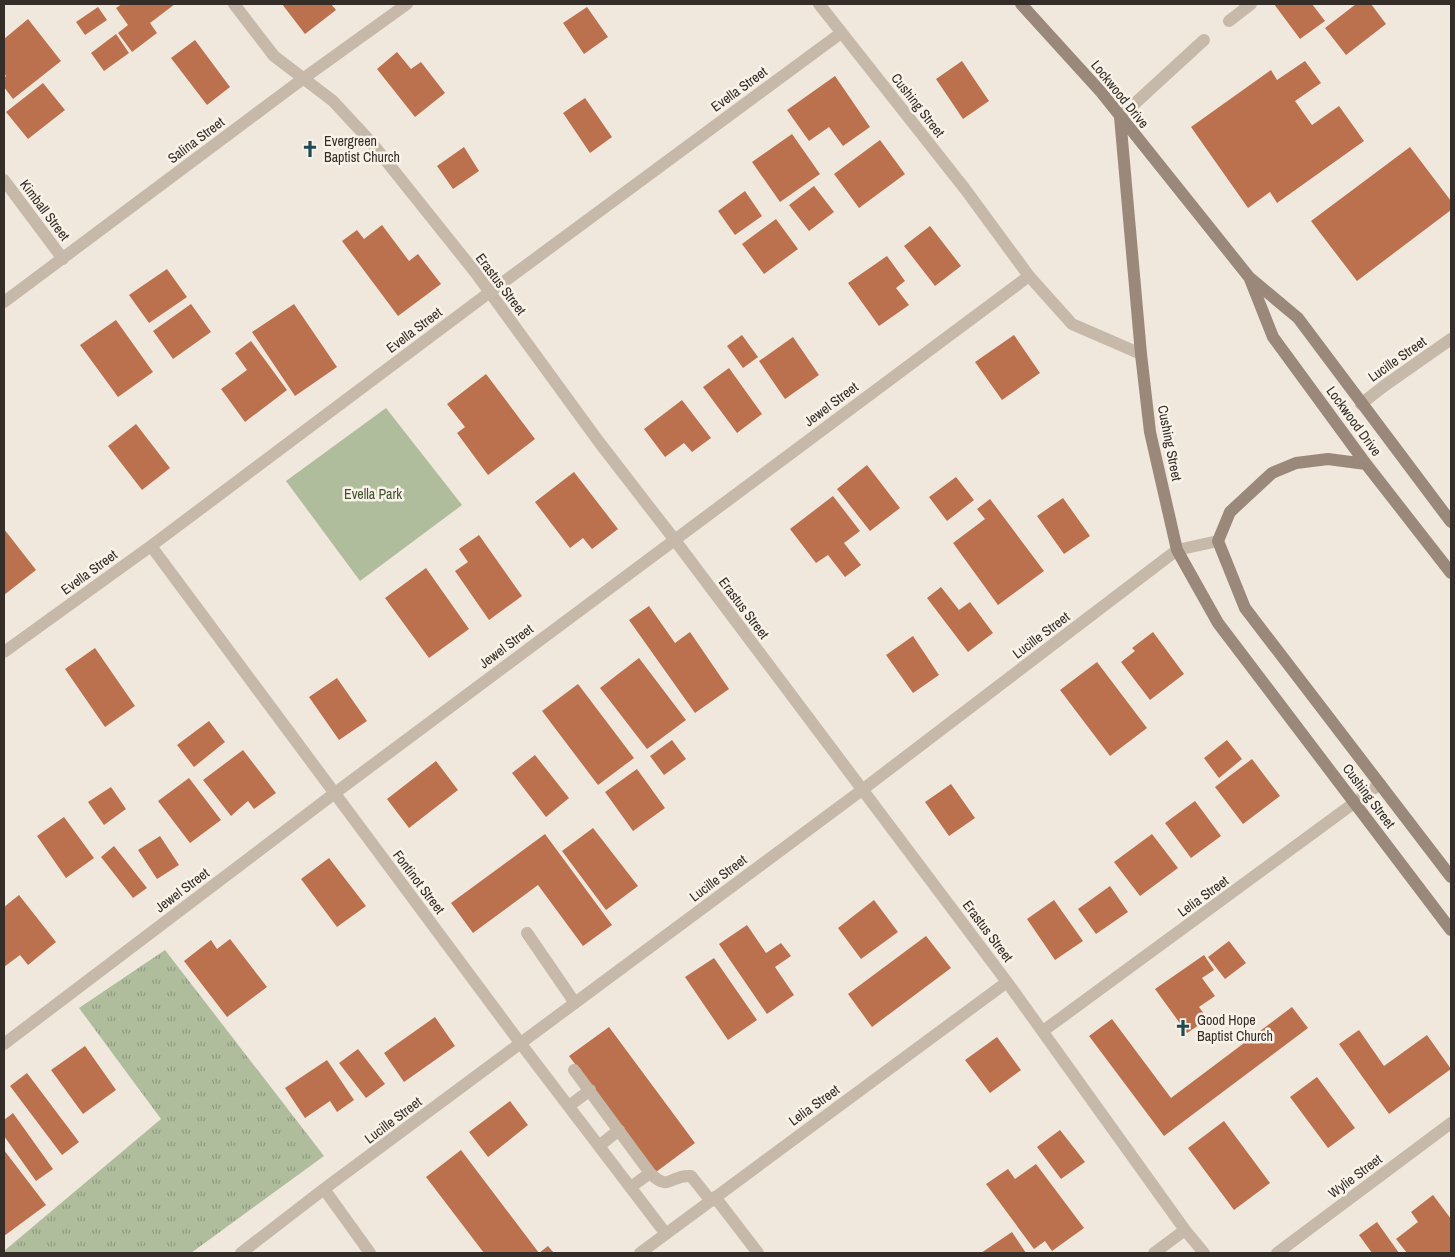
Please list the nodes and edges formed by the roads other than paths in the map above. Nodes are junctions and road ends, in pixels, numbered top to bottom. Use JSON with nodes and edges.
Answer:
{"nodes":[{"id":1,"x":234,"y":4,"type":"edge"},
{"id":2,"x":407,"y":4,"type":"edge"},
{"id":3,"x":819,"y":4,"type":"edge"},
{"id":4,"x":1021,"y":4,"type":"edge"},
{"id":5,"x":1251,"y":4,"type":"edge"},
{"id":6,"x":1229,"y":21,"type":"dead end"},
{"id":7,"x":842,"y":33,"type":"junction"},
{"id":8,"x":1204,"y":40,"type":"dead end"},
{"id":9,"x":304,"y":78,"type":"junction"},
{"id":10,"x":1120,"y":117,"type":"junction"},
{"id":11,"x":4,"y":180,"type":"edge"},
{"id":12,"x":62,"y":259,"type":"junction"},
{"id":13,"x":1029,"y":276,"type":"junction"},
{"id":14,"x":1249,"y":277,"type":"junction"},
{"id":15,"x":490,"y":292,"type":"junction"},
{"id":16,"x":4,"y":302,"type":"edge"},
{"id":17,"x":1451,"y":339,"type":"edge"},
{"id":18,"x":1141,"y":354,"type":"junction"},
{"id":19,"x":1361,"y":404,"type":"junction"},
{"id":20,"x":1366,"y":464,"type":"junction"},
{"id":21,"x":1451,"y":522,"type":"edge"},
{"id":22,"x":674,"y":539,"type":"junction"},
{"id":23,"x":1218,"y":541,"type":"junction"},
{"id":24,"x":151,"y":546,"type":"junction"},
{"id":25,"x":1177,"y":550,"type":"junction"},
{"id":26,"x":1451,"y":573,"type":"edge"},
{"id":27,"x":4,"y":652,"type":"edge"},
{"id":28,"x":1380,"y":784,"type":"junction"},
{"id":29,"x":862,"y":790,"type":"junction"},
{"id":30,"x":335,"y":793,"type":"junction"},
{"id":31,"x":1355,"y":803,"type":"junction"},
{"id":32,"x":1451,"y":877,"type":"edge"},
{"id":33,"x":1451,"y":930,"type":"edge"},
{"id":34,"x":526,"y":933,"type":"dead end"},
{"id":35,"x":1007,"y":982,"type":"junction"},
{"id":36,"x":574,"y":1004,"type":"junction"},
{"id":37,"x":1043,"y":1031,"type":"junction"},
{"id":38,"x":4,"y":1044,"type":"edge"},
{"id":39,"x":521,"y":1044,"type":"junction"},
{"id":40,"x":574,"y":1070,"type":"dead end"},
{"id":41,"x":590,"y":1090,"type":"junction"},
{"id":42,"x":569,"y":1106,"type":"junction"},
{"id":43,"x":1451,"y":1122,"type":"edge"},
{"id":44,"x":619,"y":1130,"type":"junction"},
{"id":45,"x":599,"y":1146,"type":"junction"},
{"id":46,"x":650,"y":1173,"type":"junction"},
{"id":47,"x":630,"y":1187,"type":"junction"},
{"id":48,"x":324,"y":1190,"type":"junction"},
{"id":49,"x":713,"y":1199,"type":"junction"},
{"id":50,"x":1185,"y":1230,"type":"junction"},
{"id":51,"x":666,"y":1234,"type":"junction"},
{"id":52,"x":241,"y":1253,"type":"edge"},
{"id":53,"x":370,"y":1253,"type":"edge"},
{"id":54,"x":640,"y":1253,"type":"edge"},
{"id":55,"x":758,"y":1253,"type":"edge"},
{"id":56,"x":1154,"y":1253,"type":"edge"},
{"id":57,"x":1204,"y":1253,"type":"edge"},
{"id":58,"x":1277,"y":1253,"type":"edge"}],
"edges":[{"from":1,"to":9,"type":"street","name":"Erastus Street"},
{"from":2,"to":9,"type":"street","name":"Salina Street"},
{"from":3,"to":7,"type":"street","name":"Cushing Street"},
{"from":4,"to":10,"type":"main road","name":"Lockwood Drive"},
{"from":5,"to":6,"type":"street"},
{"from":7,"to":13,"type":"street","name":"Cushing Street"},
{"from":7,"to":15,"type":"street","name":"Evella Street"},
{"from":8,"to":10,"type":"street"},
{"from":9,"to":12,"type":"street","name":"Salina Street"},
{"from":9,"to":15,"type":"street","name":"Erastus Street"},
{"from":10,"to":14,"type":"main road","name":"Lockwood Drive"},
{"from":10,"to":18,"type":"main road"},
{"from":11,"to":12,"type":"street","name":"Kimball Street"},
{"from":12,"to":16,"type":"street","name":"Salina Street"},
{"from":13,"to":18,"type":"street","name":"Cushing Street"},
{"from":13,"to":22,"type":"street","name":"Jewel Street"},
{"from":14,"to":19,"type":"main road","name":"Lockwood Drive"},
{"from":14,"to":20,"type":"main road","name":"Lockwood Drive"},
{"from":15,"to":22,"type":"street","name":"Erastus Street"},
{"from":15,"to":24,"type":"street","name":"Evella Street"},
{"from":17,"to":19,"type":"street","name":"Lucille Street"},
{"from":18,"to":25,"type":"main road","name":"Cushing Street"},
{"from":19,"to":21,"type":"main road","name":"Lockwood Drive"},
{"from":20,"to":23,"type":"main road"},
{"from":20,"to":26,"type":"main road","name":"Lockwood Drive"},
{"from":22,"to":29,"type":"street","name":"Erastus Street"},
{"from":22,"to":30,"type":"street","name":"Jewel Street"},
{"from":23,"to":25,"type":"street","name":"Lucille Street"},
{"from":23,"to":28,"type":"main road","name":"Cushing Street"},
{"from":24,"to":27,"type":"street","name":"Evella Street"},
{"from":24,"to":30,"type":"street","name":"Fontinot Street"},
{"from":25,"to":29,"type":"street","name":"Lucille Street"},
{"from":25,"to":31,"type":"main road","name":"Cushing Street"},
{"from":28,"to":31,"type":"street","name":"Lelia Street"},
{"from":28,"to":32,"type":"main road","name":"Cushing Street"},
{"from":29,"to":35,"type":"street","name":"Erastus Street"},
{"from":29,"to":36,"type":"street","name":"Lucille Street"},
{"from":30,"to":38,"type":"street","name":"Jewel Street"},
{"from":30,"to":39,"type":"street","name":"Fontinot Street"},
{"from":31,"to":33,"type":"main road","name":"Cushing Street"},
{"from":31,"to":37,"type":"street","name":"Lelia Street"},
{"from":34,"to":36,"type":"street"},
{"from":35,"to":37,"type":"street","name":"Erastus Street"},
{"from":35,"to":49,"type":"street","name":"Lelia Street"},
{"from":36,"to":39,"type":"street","name":"Lucille Street"},
{"from":37,"to":50,"type":"street","name":"Erastus Street"},
{"from":39,"to":42,"type":"street","name":"Fontinot Street"},
{"from":39,"to":48,"type":"street","name":"Lucille Street"},
{"from":40,"to":41,"type":"street"},
{"from":41,"to":42,"type":"street"},
{"from":41,"to":44,"type":"street"},
{"from":42,"to":45,"type":"street","name":"Fontinot Street"},
{"from":43,"to":58,"type":"street","name":"Wylie Street"},
{"from":44,"to":45,"type":"street"},
{"from":44,"to":46,"type":"street"},
{"from":45,"to":47,"type":"street","name":"Fontinot Street"},
{"from":46,"to":47,"type":"street"},
{"from":46,"to":49,"type":"street"},
{"from":47,"to":51,"type":"street","name":"Fontinot Street"},
{"from":48,"to":52,"type":"street","name":"Lucille Street"},
{"from":48,"to":53,"type":"street"},
{"from":49,"to":51,"type":"street","name":"Lelia Street"},
{"from":49,"to":55,"type":"street"},
{"from":50,"to":56,"type":"street"},
{"from":50,"to":57,"type":"street","name":"Erastus Street"},
{"from":51,"to":54,"type":"street","name":"Lelia Street"}]}
